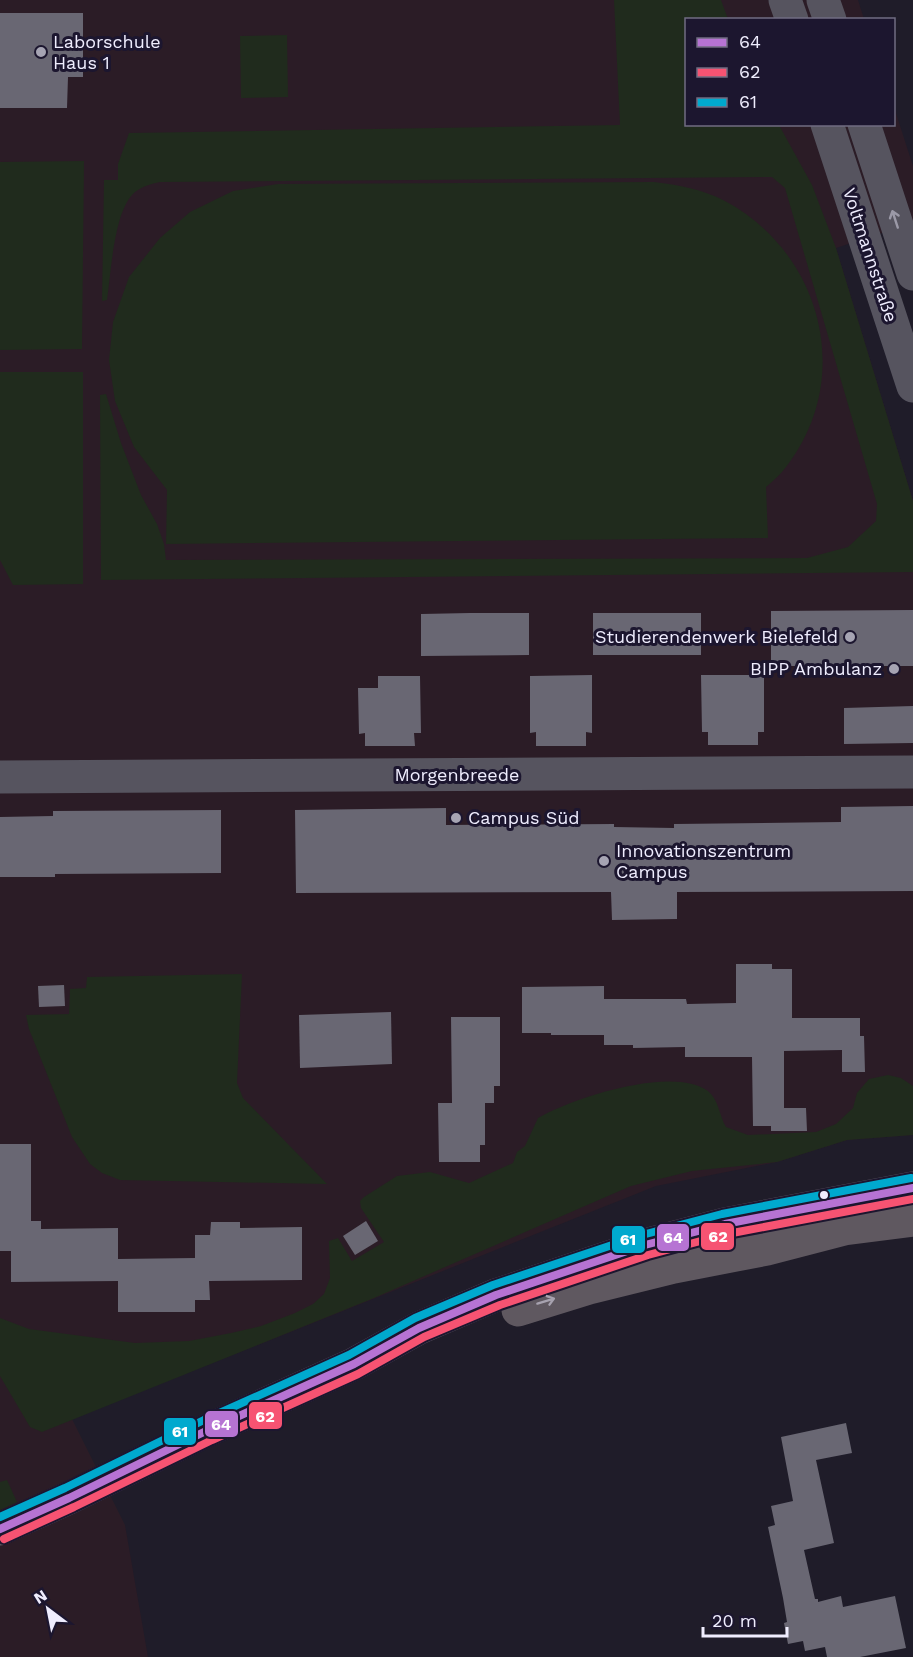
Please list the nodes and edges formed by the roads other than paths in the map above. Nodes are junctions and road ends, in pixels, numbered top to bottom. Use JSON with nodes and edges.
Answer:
{"nodes":[{"id":1,"x":785,"y":0,"type":"edge"},
{"id":2,"x":824,"y":0,"type":"edge"},
{"id":3,"x":791,"y":18,"type":"edge"},
{"id":4,"x":829,"y":18,"type":"edge"},
{"id":5,"x":828,"y":126,"type":"edge"},
{"id":6,"x":865,"y":126,"type":"edge"},
{"id":7,"x":913,"y":274,"type":"edge"},
{"id":8,"x":913,"y":386,"type":"edge"},
{"id":9,"x":913,"y":772,"type":"edge"},
{"id":10,"x":0,"y":777,"type":"edge"},
{"id":11,"x":913,"y":1188,"type":"edge"},
{"id":12,"x":913,"y":1220,"type":"edge"},
{"id":13,"x":913,"y":1238,"type":"edge"},
{"id":14,"x":767,"y":1249,"type":"junction"},
{"id":15,"x":354,"y":1364,"type":"junction"},
{"id":16,"x":0,"y":1529,"type":"edge"}],
"edges":[{"from":1,"to":3,"type":"street"},
{"from":2,"to":4,"type":"street"},
{"from":5,"to":8,"type":"street","name":"Voltmannstraße"},
{"from":7,"to":6,"type":"street","name":"Voltmannstraße","one_way":true},
{"from":9,"to":10,"type":"street","name":"Morgenbreede"},
{"from":11,"to":15,"type":"main road"},
{"from":12,"to":14,"type":"main road"},
{"from":13,"to":14,"type":"main road"},
{"from":15,"to":14,"type":"main road","one_way":true},
{"from":15,"to":16,"type":"main road"}]}
